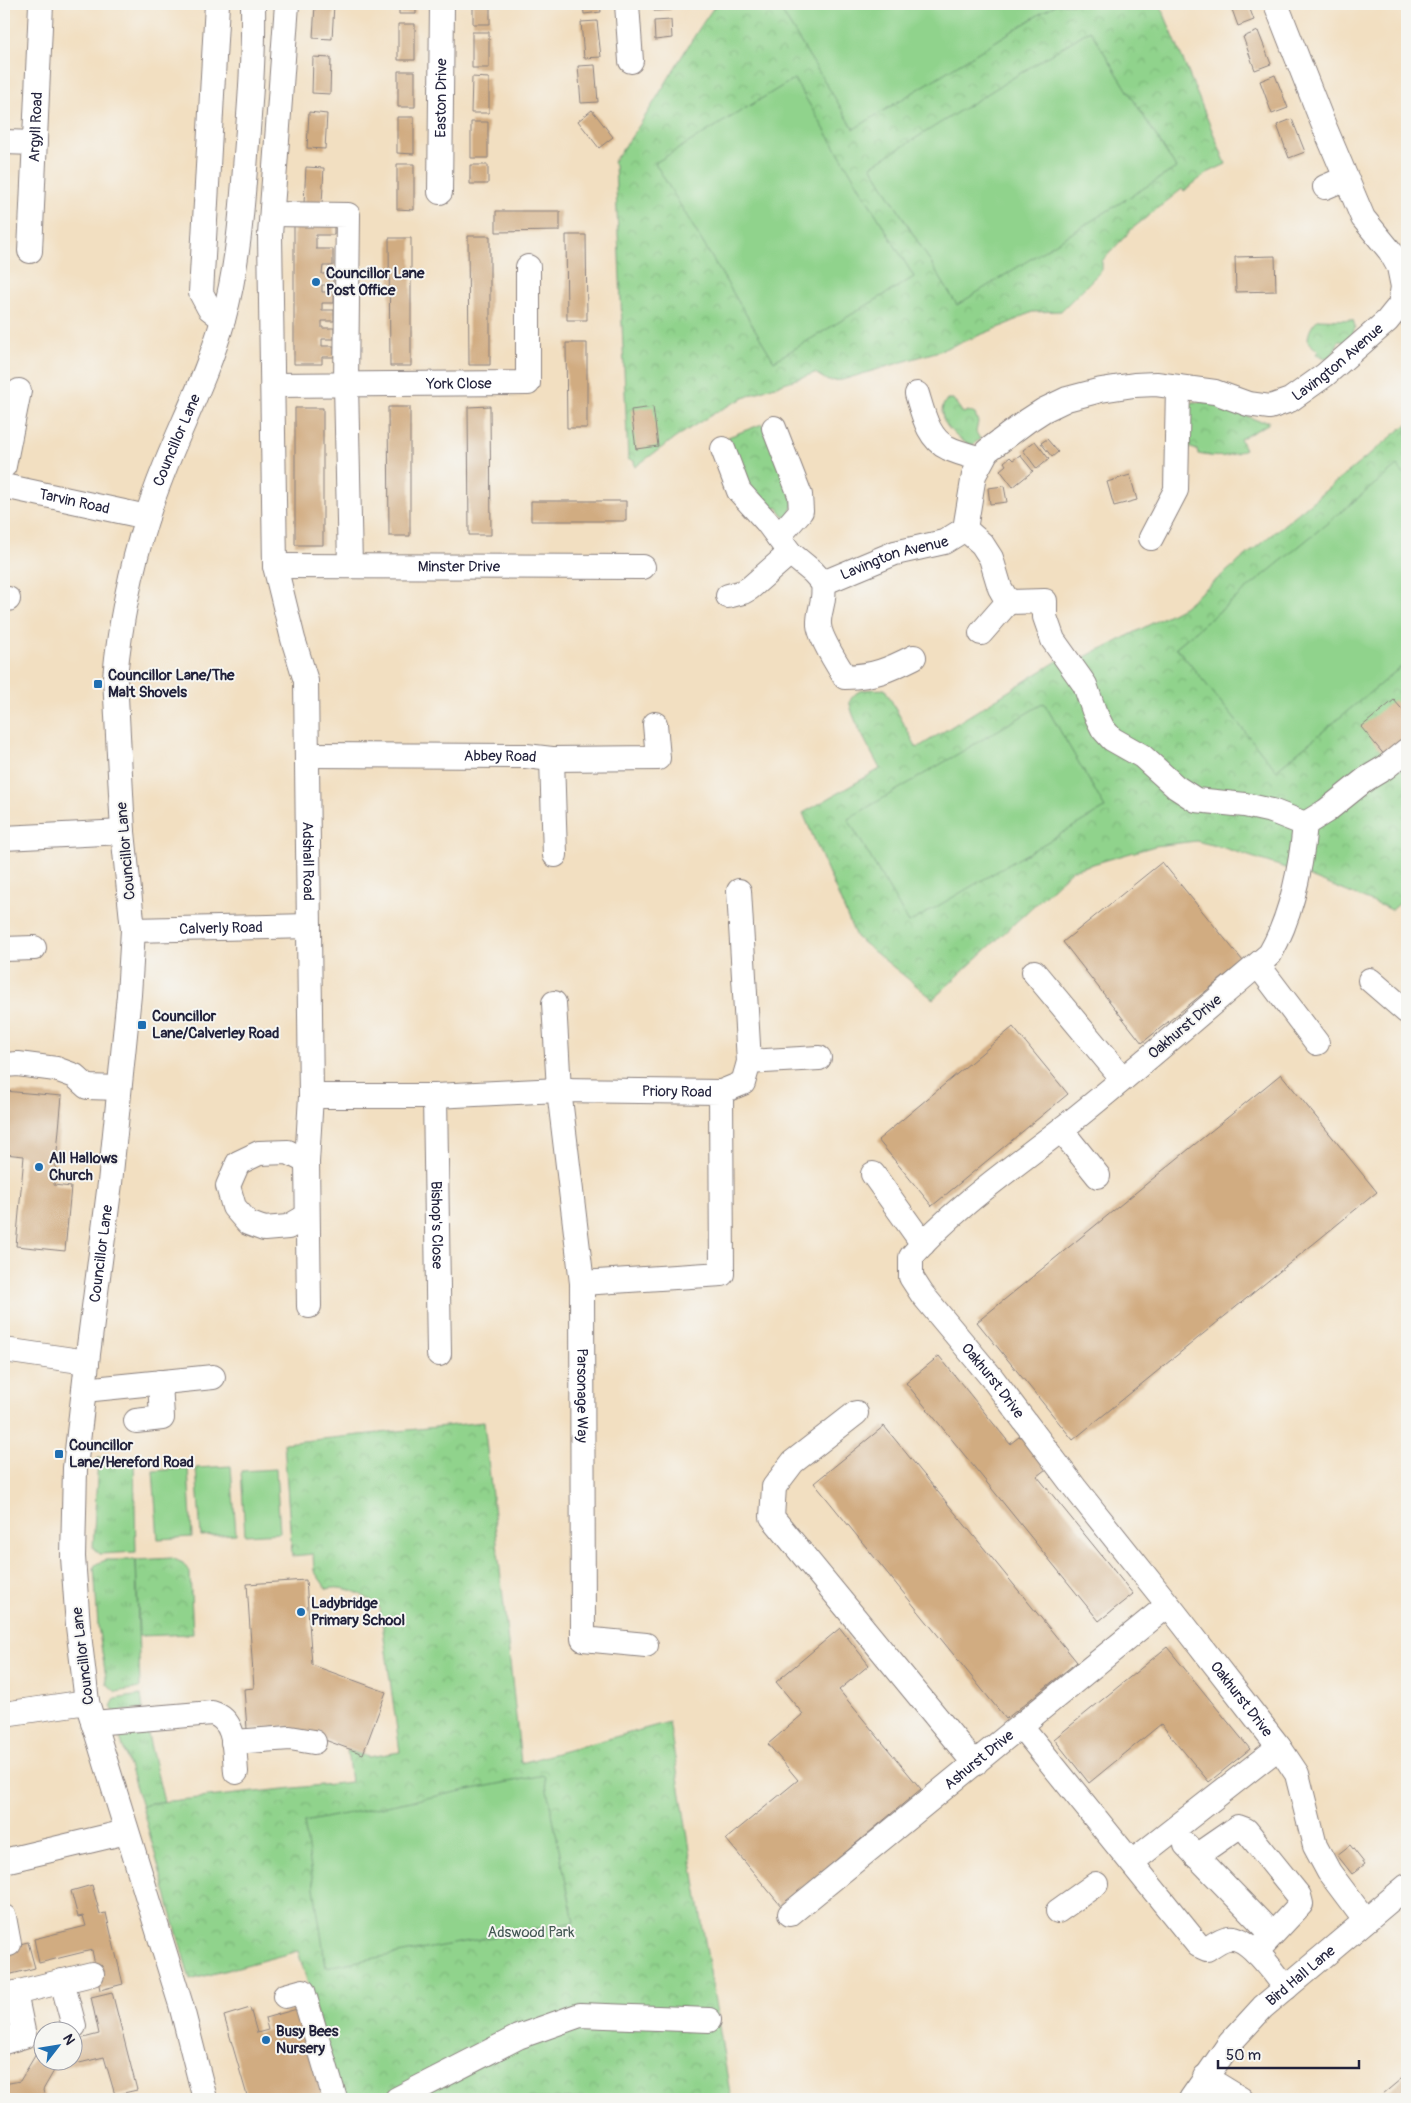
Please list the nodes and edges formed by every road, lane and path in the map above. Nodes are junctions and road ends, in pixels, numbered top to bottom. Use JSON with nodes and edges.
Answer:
{"nodes":[{"id":1,"x":41,"y":4,"type":"edge"},
{"id":2,"x":217,"y":4,"type":"edge"},
{"id":3,"x":253,"y":4,"type":"edge"},
{"id":4,"x":287,"y":4,"type":"edge"},
{"id":5,"x":442,"y":4,"type":"edge"},
{"id":6,"x":627,"y":4,"type":"edge"},
{"id":7,"x":1276,"y":4,"type":"edge"},
{"id":8,"x":632,"y":61,"type":"dead end"},
{"id":9,"x":4,"y":142,"type":"edge"},
{"id":10,"x":34,"y":143,"type":"junction"},
{"id":11,"x":440,"y":192,"type":"dead end"},
{"id":12,"x":271,"y":224,"type":"junction"},
{"id":13,"x":240,"y":231,"type":"junction"},
{"id":14,"x":30,"y":252,"type":"dead end"},
{"id":15,"x":528,"y":267,"type":"dead end"},
{"id":16,"x":223,"y":319,"type":"junction"},
{"id":17,"x":274,"y":384,"type":"junction"},
{"id":18,"x":346,"y":384,"type":"junction"},
{"id":19,"x":1178,"y":386,"type":"junction"},
{"id":20,"x":19,"y":391,"type":"dead end"},
{"id":21,"x":917,"y":394,"type":"dead end"},
{"id":22,"x":774,"y":428,"type":"dead end"},
{"id":23,"x":723,"y":449,"type":"dead end"},
{"id":24,"x":982,"y":459,"type":"junction"},
{"id":25,"x":4,"y":466,"type":"edge"},
{"id":26,"x":4,"y":486,"type":"edge"},
{"id":27,"x":147,"y":517,"type":"junction"},
{"id":28,"x":965,"y":529,"type":"junction"},
{"id":29,"x":778,"y":537,"type":"junction"},
{"id":30,"x":1151,"y":538,"type":"dead end"},
{"id":31,"x":275,"y":566,"type":"junction"},
{"id":32,"x":350,"y":566,"type":"junction"},
{"id":33,"x":644,"y":567,"type":"dead end"},
{"id":34,"x":823,"y":583,"type":"junction"},
{"id":35,"x":728,"y":596,"type":"dead end"},
{"id":36,"x":1008,"y":602,"type":"junction"},
{"id":37,"x":981,"y":633,"type":"dead end"},
{"id":38,"x":914,"y":656,"type":"dead end"},
{"id":39,"x":655,"y":724,"type":"dead end"},
{"id":40,"x":1407,"y":750,"type":"edge"},
{"id":41,"x":308,"y":755,"type":"junction"},
{"id":42,"x":552,"y":759,"type":"junction"},
{"id":43,"x":1305,"y":824,"type":"junction"},
{"id":44,"x":123,"y":832,"type":"junction"},
{"id":45,"x":4,"y":838,"type":"edge"},
{"id":46,"x":555,"y":855,"type":"dead end"},
{"id":47,"x":739,"y":891,"type":"dead end"},
{"id":48,"x":309,"y":926,"type":"junction"},
{"id":49,"x":133,"y":930,"type":"junction"},
{"id":50,"x":4,"y":948,"type":"edge"},
{"id":51,"x":34,"y":948,"type":"dead end"},
{"id":52,"x":1258,"y":965,"type":"junction"},
{"id":53,"x":1034,"y":972,"type":"dead end"},
{"id":54,"x":1370,"y":980,"type":"dead end"},
{"id":55,"x":554,"y":1003,"type":"dead end"},
{"id":56,"x":1407,"y":1012,"type":"edge"},
{"id":57,"x":1317,"y":1043,"type":"dead end"},
{"id":58,"x":819,"y":1058,"type":"dead end"},
{"id":59,"x":749,"y":1062,"type":"junction"},
{"id":60,"x":4,"y":1065,"type":"edge"},
{"id":61,"x":1123,"y":1079,"type":"junction"},
{"id":62,"x":118,"y":1088,"type":"junction"},
{"id":63,"x":559,"y":1090,"type":"junction"},
{"id":64,"x":721,"y":1092,"type":"junction"},
{"id":65,"x":311,"y":1096,"type":"junction"},
{"id":66,"x":435,"y":1096,"type":"junction"},
{"id":67,"x":1061,"y":1130,"type":"junction"},
{"id":68,"x":307,"y":1162,"type":"junction"},
{"id":69,"x":873,"y":1174,"type":"dead end"},
{"id":70,"x":1098,"y":1176,"type":"dead end"},
{"id":71,"x":308,"y":1216,"type":"junction"},
{"id":72,"x":922,"y":1244,"type":"junction"},
{"id":73,"x":582,"y":1283,"type":"junction"},
{"id":74,"x":309,"y":1306,"type":"dead end"},
{"id":75,"x":4,"y":1350,"type":"edge"},
{"id":76,"x":439,"y":1354,"type":"dead end"},
{"id":77,"x":87,"y":1362,"type":"junction"},
{"id":78,"x":213,"y":1377,"type":"dead end"},
{"id":79,"x":160,"y":1382,"type":"junction"},
{"id":80,"x":84,"y":1390,"type":"junction"},
{"id":81,"x":856,"y":1413,"type":"dead end"},
{"id":82,"x":136,"y":1421,"type":"dead end"},
{"id":83,"x":1168,"y":1605,"type":"junction"},
{"id":84,"x":646,"y":1645,"type":"dead end"},
{"id":85,"x":90,"y":1712,"type":"junction"},
{"id":86,"x":4,"y":1714,"type":"edge"},
{"id":87,"x":1021,"y":1726,"type":"junction"},
{"id":88,"x":233,"y":1742,"type":"junction"},
{"id":89,"x":314,"y":1742,"type":"dead end"},
{"id":90,"x":1279,"y":1747,"type":"junction"},
{"id":91,"x":975,"y":1764,"type":"junction"},
{"id":92,"x":236,"y":1772,"type":"dead end"},
{"id":93,"x":1173,"y":1830,"type":"junction"},
{"id":94,"x":126,"y":1832,"type":"junction"},
{"id":95,"x":1196,"y":1856,"type":"junction"},
{"id":96,"x":4,"y":1861,"type":"edge"},
{"id":97,"x":1132,"y":1862,"type":"junction"},
{"id":98,"x":1096,"y":1884,"type":"dead end"},
{"id":99,"x":1407,"y":1886,"type":"edge"},
{"id":100,"x":1058,"y":1911,"type":"dead end"},
{"id":101,"x":790,"y":1914,"type":"dead end"},
{"id":102,"x":4,"y":1917,"type":"edge"},
{"id":103,"x":1365,"y":1920,"type":"junction"},
{"id":104,"x":1272,"y":1934,"type":"junction"},
{"id":105,"x":9,"y":1944,"type":"dead end"},
{"id":106,"x":1256,"y":1952,"type":"junction"},
{"id":107,"x":92,"y":1974,"type":"dead end"},
{"id":108,"x":62,"y":1981,"type":"junction"},
{"id":109,"x":1286,"y":1988,"type":"junction"},
{"id":110,"x":285,"y":1996,"type":"dead end"},
{"id":111,"x":72,"y":2020,"type":"edge"},
{"id":112,"x":710,"y":2020,"type":"dead end"},
{"id":113,"x":4,"y":2042,"type":"edge"},
{"id":114,"x":1205,"y":2077,"type":"junction"},
{"id":115,"x":205,"y":2099,"type":"edge"},
{"id":116,"x":335,"y":2099,"type":"edge"},
{"id":117,"x":397,"y":2099,"type":"edge"},
{"id":118,"x":1191,"y":2099,"type":"edge"},
{"id":119,"x":1241,"y":2099,"type":"edge"}],
"edges":[{"from":1,"to":10,"type":"street","name":"Argyll Road"},
{"from":2,"to":16,"type":"street"},
{"from":3,"to":13,"type":"street","name":"Councillor Lane"},
{"from":4,"to":12,"type":"street"},
{"from":5,"to":11,"type":"street","name":"Easton Drive"},
{"from":6,"to":8,"type":"street"},
{"from":7,"to":19,"type":"street","name":"Lavington Avenue"},
{"from":9,"to":10,"type":"street"},
{"from":10,"to":14,"type":"street","name":"Argyll Road"},
{"from":12,"to":13,"type":"street"},
{"from":12,"to":17,"type":"street"},
{"from":12,"to":18,"type":"street"},
{"from":13,"to":16,"type":"street","name":"Councillor Lane"},
{"from":15,"to":18,"type":"street","name":"York Close"},
{"from":16,"to":27,"type":"street","name":"Councillor Lane"},
{"from":17,"to":18,"type":"street","name":"York Close"},
{"from":17,"to":31,"type":"street"},
{"from":18,"to":32,"type":"street"},
{"from":19,"to":24,"type":"street","name":"Lavington Avenue"},
{"from":19,"to":30,"type":"street"},
{"from":20,"to":25,"type":"street"},
{"from":21,"to":24,"type":"street"},
{"from":22,"to":29,"type":"street"},
{"from":23,"to":29,"type":"street","name":"Lavington Avenue"},
{"from":24,"to":28,"type":"street","name":"Lavington Avenue"},
{"from":26,"to":27,"type":"street","name":"Tarvin Road"},
{"from":27,"to":44,"type":"street","name":"Councillor Lane"},
{"from":28,"to":34,"type":"street","name":"Lavington Avenue"},
{"from":28,"to":36,"type":"street","name":"Lavington Avenue"},
{"from":29,"to":34,"type":"street","name":"Lavington Avenue"},
{"from":29,"to":35,"type":"street"},
{"from":31,"to":32,"type":"street","name":"Minster Drive"},
{"from":31,"to":41,"type":"street","name":"Adshall Road"},
{"from":32,"to":33,"type":"street","name":"Minster Drive"},
{"from":34,"to":38,"type":"street","name":"Lavington Avenue"},
{"from":36,"to":37,"type":"street"},
{"from":36,"to":43,"type":"street"},
{"from":39,"to":42,"type":"street","name":"Abbey Road"},
{"from":40,"to":43,"type":"street"},
{"from":41,"to":42,"type":"street","name":"Abbey Road"},
{"from":41,"to":48,"type":"street","name":"Adshall Road"},
{"from":42,"to":46,"type":"street"},
{"from":43,"to":52,"type":"street","name":"Oakhurst Drive"},
{"from":44,"to":45,"type":"street"},
{"from":44,"to":49,"type":"street","name":"Councillor Lane"},
{"from":47,"to":59,"type":"street"},
{"from":48,"to":49,"type":"street","name":"Calverly Road"},
{"from":48,"to":65,"type":"street","name":"Adshall Road"},
{"from":49,"to":62,"type":"street","name":"Councillor Lane"},
{"from":50,"to":51,"type":"street"},
{"from":52,"to":57,"type":"street"},
{"from":52,"to":61,"type":"street","name":"Oakhurst Drive"},
{"from":53,"to":61,"type":"street"},
{"from":54,"to":56,"type":"street"},
{"from":55,"to":63,"type":"street","name":"Parsonage Way"},
{"from":58,"to":59,"type":"street"},
{"from":59,"to":64,"type":"street"},
{"from":60,"to":62,"type":"street"},
{"from":61,"to":67,"type":"street","name":"Oakhurst Drive"},
{"from":62,"to":77,"type":"street","name":"Councillor Lane"},
{"from":63,"to":64,"type":"street","name":"Priory Road"},
{"from":63,"to":66,"type":"street","name":"Priory Road"},
{"from":63,"to":73,"type":"street","name":"Parsonage Way"},
{"from":64,"to":73,"type":"street","name":"Priory Road"},
{"from":65,"to":66,"type":"street","name":"Priory Road"},
{"from":65,"to":68,"type":"street","name":"Adshall Road"},
{"from":66,"to":76,"type":"street","name":"Bishop's Close"},
{"from":67,"to":70,"type":"street"},
{"from":67,"to":72,"type":"street","name":"Oakhurst Drive"},
{"from":68,"to":71,"type":"street","name":"Adshall Road"},
{"from":68,"to":71,"type":"street"},
{"from":69,"to":72,"type":"street"},
{"from":71,"to":74,"type":"street","name":"Adshall Road"},
{"from":72,"to":83,"type":"street","name":"Oakhurst Drive"},
{"from":73,"to":84,"type":"street","name":"Parsonage Way"},
{"from":75,"to":77,"type":"street"},
{"from":77,"to":80,"type":"street","name":"Councillor Lane"},
{"from":78,"to":79,"type":"street"},
{"from":79,"to":80,"type":"street"},
{"from":79,"to":82,"type":"street"},
{"from":80,"to":85,"type":"street","name":"Councillor Lane"},
{"from":81,"to":91,"type":"street"},
{"from":83,"to":87,"type":"street","name":"Ashurst Drive"},
{"from":83,"to":90,"type":"street","name":"Oakhurst Drive"},
{"from":85,"to":86,"type":"street"},
{"from":85,"to":88,"type":"street"},
{"from":85,"to":94,"type":"street","name":"Councillor Lane"},
{"from":87,"to":91,"type":"street","name":"Ashurst Drive"},
{"from":87,"to":97,"type":"street"},
{"from":88,"to":89,"type":"street"},
{"from":88,"to":92,"type":"street"},
{"from":90,"to":93,"type":"street"},
{"from":90,"to":103,"type":"street","name":"Oakhurst Drive"},
{"from":91,"to":101,"type":"street","name":"Ashurst Drive"},
{"from":93,"to":95,"type":"street"},
{"from":93,"to":97,"type":"street"},
{"from":94,"to":96,"type":"street"},
{"from":94,"to":115,"type":"street","name":"Councillor Lane"},
{"from":95,"to":104,"type":"street"},
{"from":95,"to":104,"type":"street"},
{"from":97,"to":106,"type":"street"},
{"from":98,"to":100,"type":"street"},
{"from":99,"to":103,"type":"street","name":"Bird Hall Lane"},
{"from":102,"to":105,"type":"street"},
{"from":103,"to":109,"type":"street","name":"Bird Hall Lane"},
{"from":104,"to":106,"type":"street"},
{"from":106,"to":109,"type":"street"},
{"from":107,"to":108,"type":"street"},
{"from":108,"to":111,"type":"street"},
{"from":108,"to":113,"type":"street"},
{"from":109,"to":114,"type":"street","name":"Bird Hall Lane"},
{"from":110,"to":116,"type":"street"},
{"from":112,"to":117,"type":"street"},
{"from":114,"to":118,"type":"street","name":"Bird Hall Lane"},
{"from":114,"to":119,"type":"street"}]}
